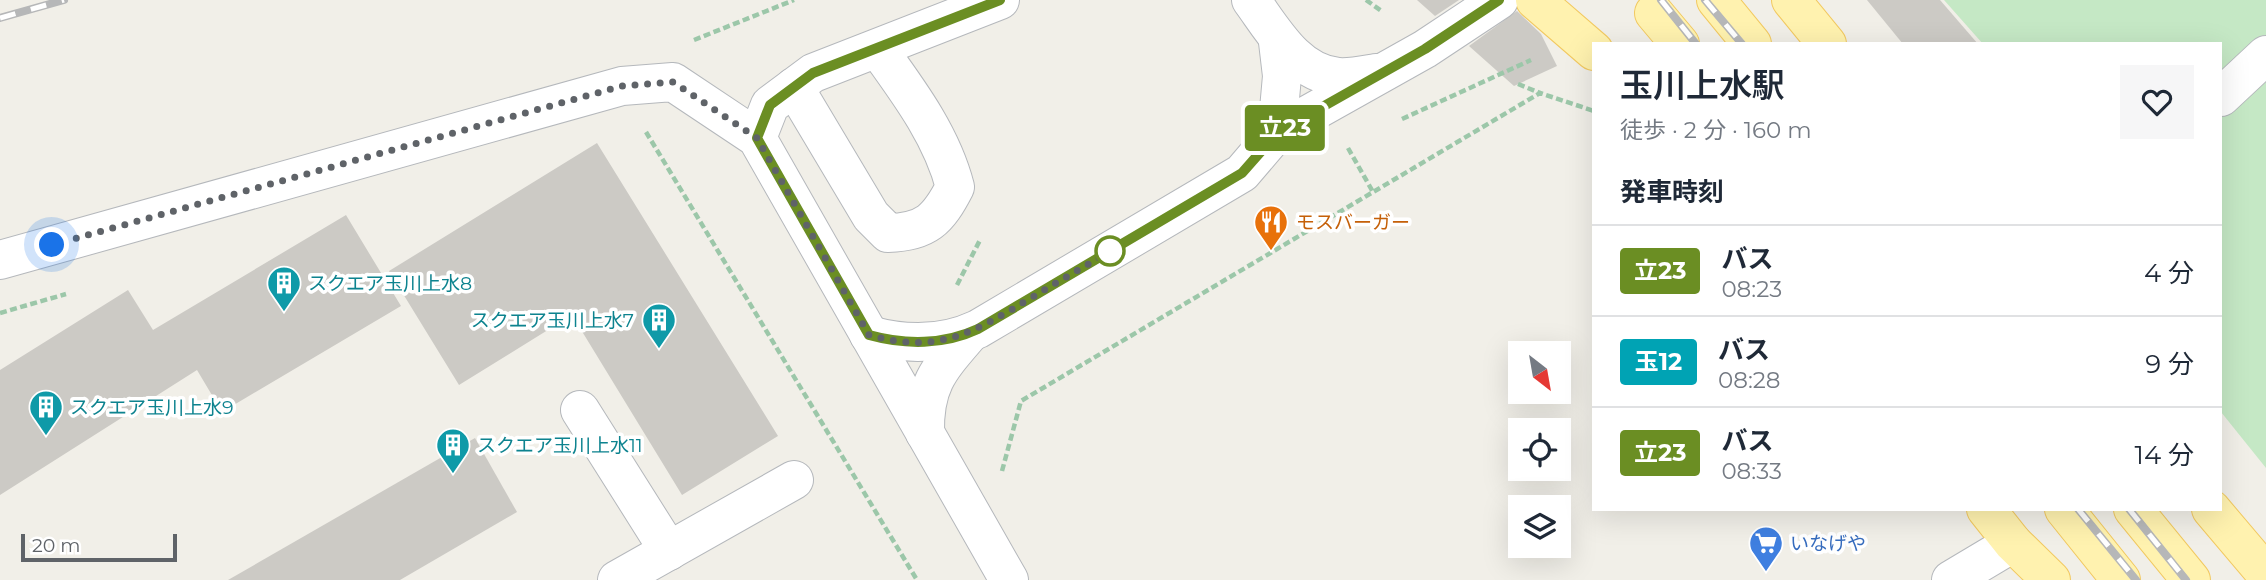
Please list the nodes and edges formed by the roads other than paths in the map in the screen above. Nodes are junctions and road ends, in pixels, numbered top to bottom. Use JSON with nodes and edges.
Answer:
{"nodes":[{"id":1,"x":1000,"y":0,"type":"edge"},
{"id":2,"x":1251,"y":0,"type":"edge"},
{"id":3,"x":1499,"y":0,"type":"edge"},
{"id":4,"x":1535,"y":0,"type":"edge"},
{"id":5,"x":1716,"y":0,"type":"edge"},
{"id":6,"x":1791,"y":0,"type":"edge"},
{"id":7,"x":1654,"y":13,"type":"dead end"},
{"id":8,"x":1278,"y":42,"type":"junction"},
{"id":9,"x":1678,"y":42,"type":"edge"},
{"id":10,"x":1750,"y":42,"type":"edge"},
{"id":11,"x":1825,"y":42,"type":"edge"},
{"id":12,"x":878,"y":49,"type":"junction"},
{"id":13,"x":1592,"y":49,"type":"edge"},
{"id":14,"x":2266,"y":55,"type":"edge"},
{"id":15,"x":1378,"y":73,"type":"junction"},
{"id":16,"x":794,"y":88,"type":"junction"},
{"id":17,"x":2222,"y":96,"type":"edge"},
{"id":18,"x":1278,"y":132,"type":"junction"},
{"id":19,"x":757,"y":138,"type":"junction"},
{"id":20,"x":0,"y":260,"type":"edge"},
{"id":21,"x":970,"y":333,"type":"junction"},
{"id":22,"x":869,"y":335,"type":"junction"},
{"id":23,"x":580,"y":410,"type":"dead end"},
{"id":24,"x":925,"y":433,"type":"junction"},
{"id":25,"x":794,"y":480,"type":"dead end"},
{"id":26,"x":1988,"y":511,"type":"edge"},
{"id":27,"x":2066,"y":511,"type":"edge"},
{"id":28,"x":2135,"y":511,"type":"edge"},
{"id":29,"x":2213,"y":511,"type":"edge"},
{"id":30,"x":2013,"y":543,"type":"junction"},
{"id":31,"x":669,"y":551,"type":"junction"},
{"id":32,"x":2266,"y":574,"type":"edge"},
{"id":33,"x":617,"y":580,"type":"edge"},
{"id":34,"x":1009,"y":580,"type":"edge"},
{"id":35,"x":1951,"y":580,"type":"edge"},
{"id":36,"x":2051,"y":580,"type":"edge"},
{"id":37,"x":2121,"y":580,"type":"edge"},
{"id":38,"x":2191,"y":580,"type":"edge"}],
"edges":[{"from":1,"to":12,"type":"street"},
{"from":2,"to":8,"type":"street"},
{"from":3,"to":15,"type":"street"},
{"from":4,"to":13,"type":"main road"},
{"from":5,"to":10,"type":"main road"},
{"from":6,"to":11,"type":"main road"},
{"from":7,"to":9,"type":"main road"},
{"from":8,"to":15,"type":"street"},
{"from":8,"to":18,"type":"street"},
{"from":12,"to":16,"type":"street"},
{"from":12,"to":16,"type":"street"},
{"from":14,"to":17,"type":"street"},
{"from":15,"to":18,"type":"street"},
{"from":16,"to":19,"type":"street"},
{"from":18,"to":21,"type":"street"},
{"from":19,"to":20,"type":"street"},
{"from":19,"to":22,"type":"street"},
{"from":21,"to":22,"type":"street"},
{"from":21,"to":24,"type":"street"},
{"from":22,"to":24,"type":"street"},
{"from":23,"to":31,"type":"street"},
{"from":24,"to":34,"type":"street"},
{"from":25,"to":31,"type":"street"},
{"from":26,"to":30,"type":"main road"},
{"from":27,"to":37,"type":"main road"},
{"from":28,"to":38,"type":"main road"},
{"from":29,"to":32,"type":"main road"},
{"from":30,"to":35,"type":"street"},
{"from":30,"to":36,"type":"main road"},
{"from":31,"to":33,"type":"street"}]}
